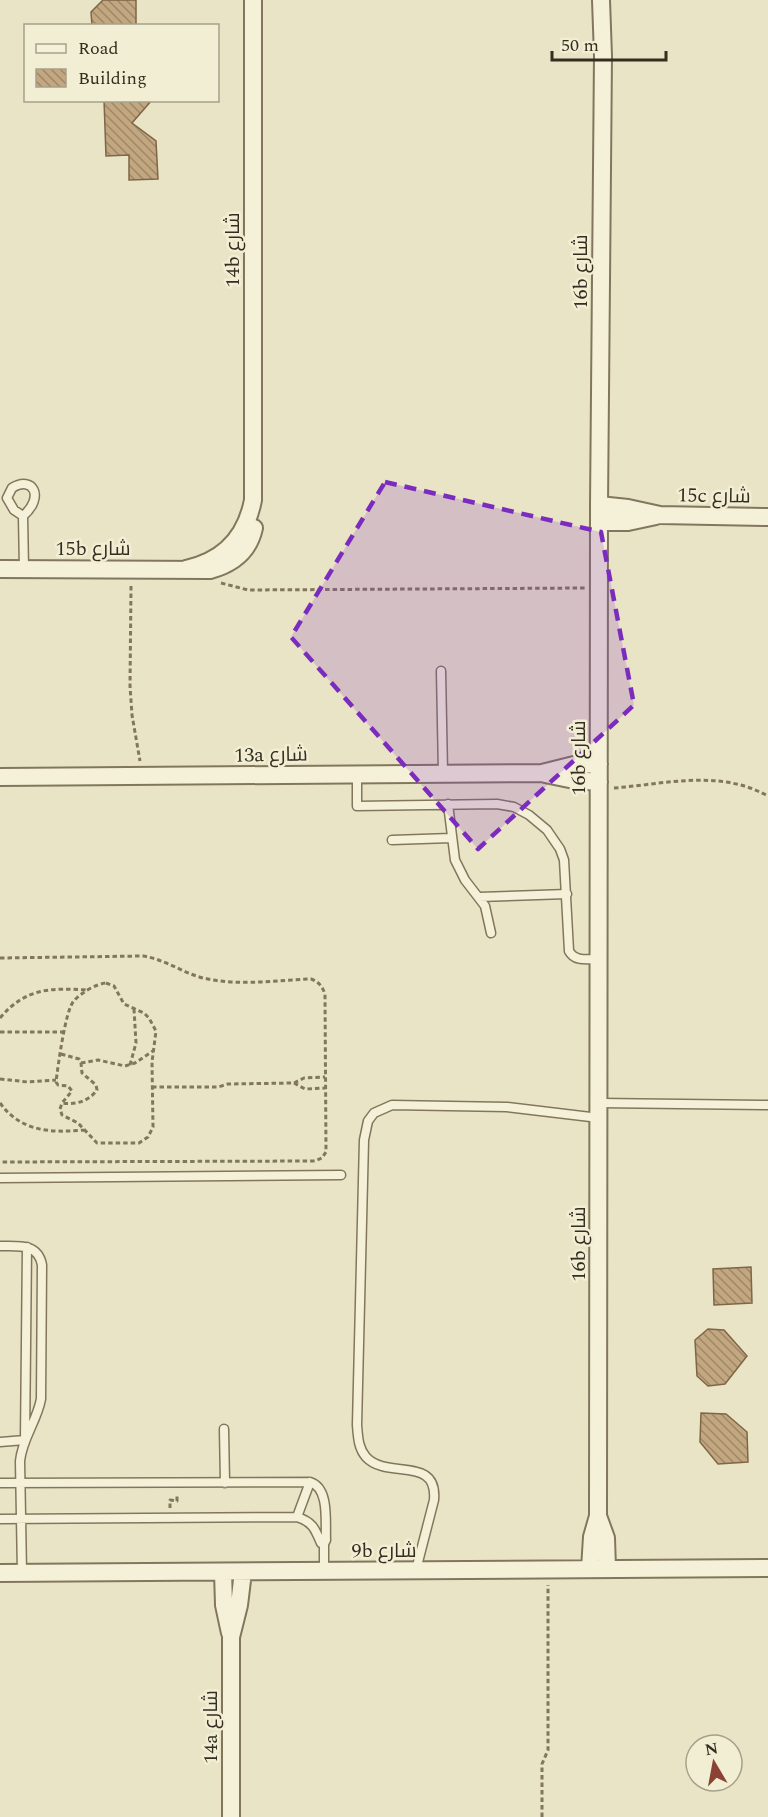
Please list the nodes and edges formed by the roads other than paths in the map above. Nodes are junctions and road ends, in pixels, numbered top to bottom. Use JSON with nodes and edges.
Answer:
{"nodes":[{"id":1,"x":253,"y":0,"type":"edge"},
{"id":2,"x":602,"y":0,"type":"edge"},
{"id":3,"x":599,"y":513,"type":"junction"},
{"id":4,"x":23,"y":516,"type":"dead end"},
{"id":5,"x":768,"y":517,"type":"edge"},
{"id":6,"x":236,"y":550,"type":"joint"},
{"id":7,"x":0,"y":569,"type":"edge"},
{"id":8,"x":24,"y":569,"type":"junction"},
{"id":9,"x":441,"y":671,"type":"dead end"},
{"id":10,"x":599,"y":764,"type":"junction"},
{"id":11,"x":443,"y":773,"type":"junction"},
{"id":12,"x":542,"y":773,"type":"junction"},
{"id":13,"x":357,"y":774,"type":"junction"},
{"id":14,"x":0,"y":777,"type":"edge"},
{"id":15,"x":599,"y":785,"type":"junction"},
{"id":16,"x":448,"y":804,"type":"junction"},
{"id":17,"x":451,"y":838,"type":"junction"},
{"id":18,"x":392,"y":840,"type":"dead end"},
{"id":19,"x":567,"y":894,"type":"junction"},
{"id":20,"x":480,"y":897,"type":"junction"},
{"id":21,"x":491,"y":933,"type":"dead end"},
{"id":22,"x":599,"y":959,"type":"junction"},
{"id":23,"x":768,"y":1105,"type":"edge"},
{"id":24,"x":599,"y":1110,"type":"junction"},
{"id":25,"x":341,"y":1175,"type":"dead end"},
{"id":26,"x":0,"y":1179,"type":"edge"},
{"id":27,"x":0,"y":1246,"type":"edge"},
{"id":28,"x":27,"y":1247,"type":"junction"},
{"id":29,"x":224,"y":1429,"type":"dead end"},
{"id":30,"x":25,"y":1440,"type":"junction"},
{"id":31,"x":0,"y":1442,"type":"edge"},
{"id":32,"x":310,"y":1482,"type":"junction"},
{"id":33,"x":0,"y":1483,"type":"edge"},
{"id":34,"x":20,"y":1483,"type":"junction"},
{"id":35,"x":225,"y":1483,"type":"junction"},
{"id":36,"x":598,"y":1516,"type":"junction"},
{"id":37,"x":297,"y":1517,"type":"junction"},
{"id":38,"x":0,"y":1519,"type":"edge"},
{"id":39,"x":21,"y":1519,"type":"junction"},
{"id":40,"x":324,"y":1544,"type":"junction"},
{"id":41,"x":768,"y":1568,"type":"edge"},
{"id":42,"x":590,"y":1569,"type":"junction"},
{"id":43,"x":608,"y":1569,"type":"junction"},
{"id":44,"x":324,"y":1571,"type":"junction"},
{"id":45,"x":416,"y":1571,"type":"junction"},
{"id":46,"x":223,"y":1572,"type":"junction"},
{"id":47,"x":243,"y":1572,"type":"junction"},
{"id":48,"x":0,"y":1573,"type":"edge"},
{"id":49,"x":22,"y":1573,"type":"junction"},
{"id":50,"x":231,"y":1636,"type":"junction"},
{"id":51,"x":231,"y":1817,"type":"edge"}],
"edges":[{"from":1,"to":6,"type":"street","name":"14b شارع"},
{"from":2,"to":3,"type":"street","name":"16b شارع"},
{"from":3,"to":5,"type":"street","name":"15c شارع"},
{"from":3,"to":10,"type":"street","name":"16b شارع"},
{"from":4,"to":8,"type":"lane"},
{"from":6,"to":8,"type":"street","name":"15b شارع"},
{"from":7,"to":8,"type":"street","name":"15b شارع"},
{"from":9,"to":11,"type":"lane"},
{"from":10,"to":12,"type":"street","name":"13a شارع"},
{"from":10,"to":15,"type":"street","name":"16b شارع"},
{"from":11,"to":12,"type":"street","name":"13a شارع"},
{"from":11,"to":13,"type":"street","name":"13a شارع"},
{"from":12,"to":15,"type":"street","name":"13a شارع"},
{"from":13,"to":14,"type":"street","name":"13a شارع"},
{"from":13,"to":16,"type":"lane"},
{"from":15,"to":22,"type":"street","name":"16b شارع"},
{"from":16,"to":17,"type":"lane"},
{"from":16,"to":19,"type":"lane"},
{"from":17,"to":18,"type":"lane"},
{"from":17,"to":20,"type":"lane"},
{"from":19,"to":20,"type":"lane"},
{"from":19,"to":22,"type":"lane"},
{"from":20,"to":21,"type":"lane"},
{"from":22,"to":24,"type":"street","name":"16b شارع"},
{"from":23,"to":24,"type":"lane"},
{"from":24,"to":36,"type":"street","name":"16b شارع"},
{"from":24,"to":45,"type":"lane"},
{"from":25,"to":26,"type":"lane"},
{"from":27,"to":28,"type":"lane"},
{"from":28,"to":30,"type":"lane"},
{"from":28,"to":30,"type":"lane"},
{"from":29,"to":35,"type":"lane"},
{"from":30,"to":31,"type":"lane"},
{"from":30,"to":34,"type":"lane"},
{"from":32,"to":35,"type":"lane"},
{"from":32,"to":37,"type":"lane"},
{"from":32,"to":40,"type":"lane"},
{"from":33,"to":34,"type":"lane"},
{"from":34,"to":35,"type":"lane"},
{"from":34,"to":39,"type":"lane"},
{"from":36,"to":42,"type":"street","name":"16b شارع"},
{"from":36,"to":43,"type":"street","name":"16b شارع"},
{"from":37,"to":39,"type":"lane"},
{"from":37,"to":40,"type":"lane"},
{"from":38,"to":39,"type":"lane"},
{"from":39,"to":49,"type":"lane"},
{"from":40,"to":44,"type":"lane"},
{"from":41,"to":43,"type":"street","name":"9b شارع"},
{"from":42,"to":43,"type":"street","name":"9b شارع"},
{"from":42,"to":45,"type":"street","name":"9b شارع"},
{"from":44,"to":45,"type":"street","name":"9b شارع"},
{"from":44,"to":47,"type":"street","name":"9b شارع"},
{"from":46,"to":47,"type":"street","name":"9b شارع"},
{"from":46,"to":49,"type":"street","name":"9b شارع"},
{"from":46,"to":50,"type":"street","name":"14a شارع"},
{"from":47,"to":50,"type":"street","name":"14a شارع"},
{"from":48,"to":49,"type":"street","name":"9b شارع"},
{"from":50,"to":51,"type":"street","name":"14a شارع"}]}
